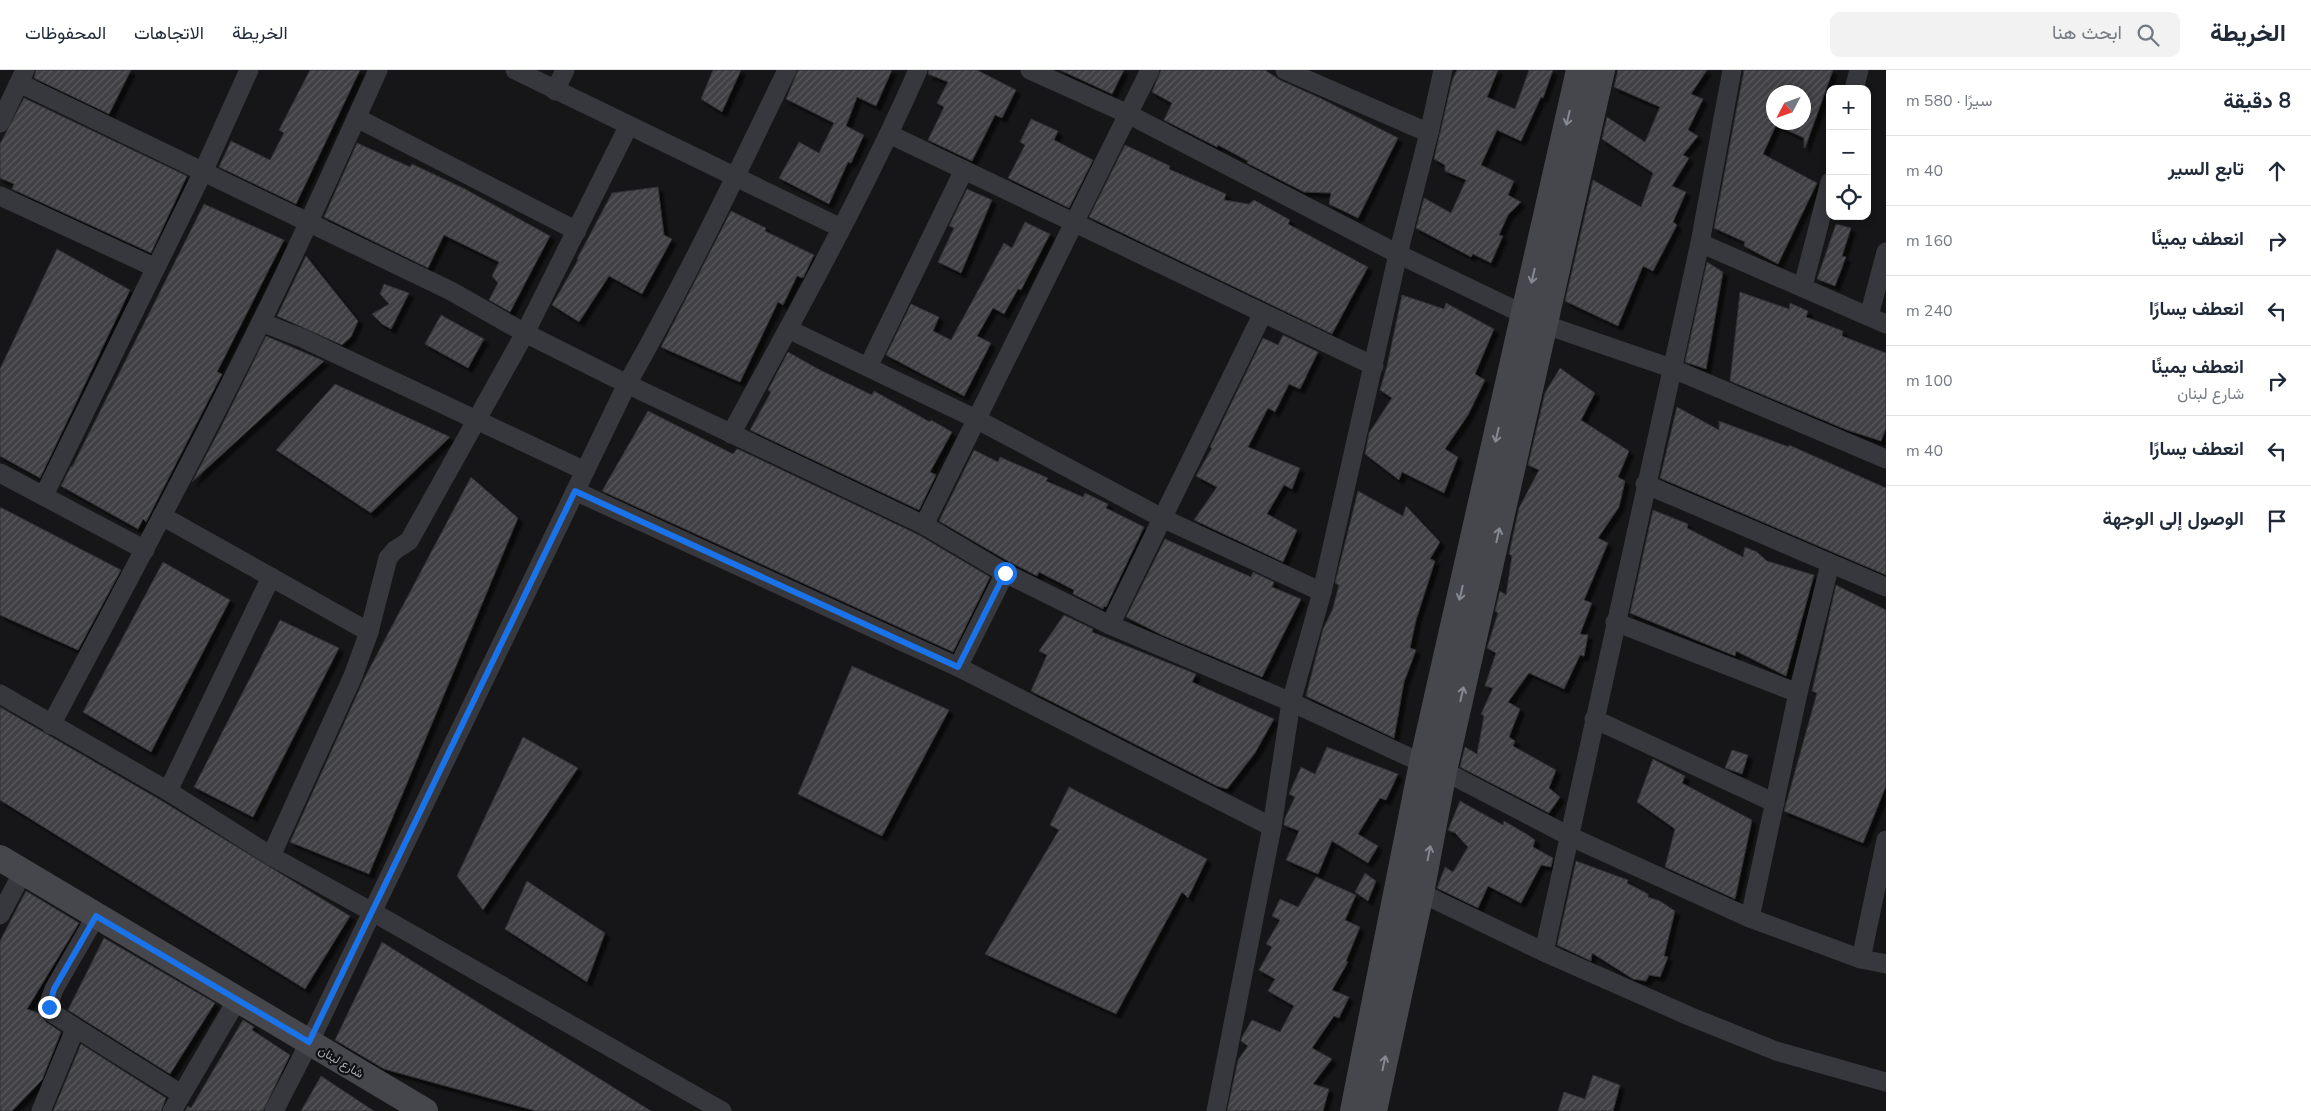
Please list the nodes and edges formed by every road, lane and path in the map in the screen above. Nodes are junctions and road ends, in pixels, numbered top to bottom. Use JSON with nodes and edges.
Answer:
{"nodes":[{"id":1,"x":249,"y":70,"type":"edge"},
{"id":2,"x":378,"y":70,"type":"edge"},
{"id":3,"x":514,"y":70,"type":"edge"},
{"id":4,"x":565,"y":70,"type":"edge"},
{"id":5,"x":787,"y":70,"type":"edge"},
{"id":6,"x":918,"y":70,"type":"edge"},
{"id":7,"x":1030,"y":70,"type":"edge"},
{"id":8,"x":1150,"y":70,"type":"edge"},
{"id":9,"x":1285,"y":70,"type":"edge"},
{"id":10,"x":1443,"y":70,"type":"edge"},
{"id":11,"x":1579,"y":70,"type":"edge"},
{"id":12,"x":1602,"y":70,"type":"edge"},
{"id":13,"x":1732,"y":70,"type":"edge"},
{"id":14,"x":1859,"y":70,"type":"edge"},
{"id":15,"x":1306,"y":75,"type":"edge"},
{"id":16,"x":22,"y":76,"type":"edge"},
{"id":17,"x":1855,"y":85,"type":"edge"},
{"id":18,"x":555,"y":91,"type":"junction"},
{"id":19,"x":1128,"y":114,"type":"junction"},
{"id":20,"x":357,"y":118,"type":"junction"},
{"id":21,"x":0,"y":123,"type":"edge"},
{"id":22,"x":628,"y":126,"type":"junction"},
{"id":23,"x":1429,"y":133,"type":"junction"},
{"id":24,"x":890,"y":134,"type":"junction"},
{"id":25,"x":964,"y":170,"type":"junction"},
{"id":26,"x":203,"y":172,"type":"junction"},
{"id":27,"x":735,"y":178,"type":"junction"},
{"id":28,"x":0,"y":196,"type":"edge"},
{"id":29,"x":1826,"y":197,"type":"edge"},
{"id":30,"x":310,"y":221,"type":"junction"},
{"id":31,"x":1074,"y":222,"type":"junction"},
{"id":32,"x":841,"y":228,"type":"junction"},
{"id":33,"x":577,"y":231,"type":"junction"},
{"id":34,"x":1700,"y":243,"type":"junction"},
{"id":35,"x":1886,"y":252,"type":"edge"},
{"id":36,"x":1398,"y":254,"type":"junction"},
{"id":37,"x":156,"y":268,"type":"junction"},
{"id":38,"x":1803,"y":286,"type":"junction"},
{"id":39,"x":1263,"y":313,"type":"junction"},
{"id":40,"x":1535,"y":320,"type":"junction"},
{"id":41,"x":1878,"y":320,"type":"edge"},
{"id":42,"x":262,"y":322,"type":"junction"},
{"id":43,"x":788,"y":329,"type":"junction"},
{"id":44,"x":525,"y":333,"type":"junction"},
{"id":45,"x":1374,"y":366,"type":"junction"},
{"id":46,"x":868,"y":367,"type":"junction"},
{"id":47,"x":1670,"y":368,"type":"junction"},
{"id":48,"x":627,"y":384,"type":"junction"},
{"id":49,"x":478,"y":420,"type":"junction"},
{"id":50,"x":976,"y":420,"type":"junction"},
{"id":51,"x":731,"y":434,"type":"junction"},
{"id":52,"x":1886,"y":459,"type":"edge"},
{"id":53,"x":585,"y":471,"type":"junction"},
{"id":54,"x":0,"y":473,"type":"edge"},
{"id":55,"x":1645,"y":484,"type":"junction"},
{"id":56,"x":575,"y":491,"type":"junction"},
{"id":57,"x":44,"y":496,"type":"junction"},
{"id":58,"x":162,"y":516,"type":"junction"},
{"id":59,"x":1162,"y":518,"type":"junction"},
{"id":60,"x":924,"y":525,"type":"junction"},
{"id":61,"x":145,"y":550,"type":"junction"},
{"id":62,"x":1830,"y":564,"type":"junction"},
{"id":63,"x":1005,"y":573,"type":"junction"},
{"id":64,"x":271,"y":577,"type":"junction"},
{"id":65,"x":1886,"y":587,"type":"edge"},
{"id":66,"x":1322,"y":592,"type":"junction"},
{"id":67,"x":1615,"y":622,"type":"junction"},
{"id":68,"x":1110,"y":625,"type":"junction"},
{"id":69,"x":369,"y":632,"type":"junction"},
{"id":70,"x":958,"y":667,"type":"junction"},
{"id":71,"x":1798,"y":693,"type":"junction"},
{"id":72,"x":0,"y":694,"type":"edge"},
{"id":73,"x":1290,"y":702,"type":"junction"},
{"id":74,"x":1594,"y":719,"type":"junction"},
{"id":75,"x":52,"y":725,"type":"junction"},
{"id":76,"x":1433,"y":767,"type":"junction"},
{"id":77,"x":168,"y":791,"type":"junction"},
{"id":78,"x":1775,"y":803,"type":"junction"},
{"id":79,"x":1272,"y":827,"type":"junction"},
{"id":80,"x":1569,"y":836,"type":"junction"},
{"id":81,"x":1886,"y":840,"type":"edge"},
{"id":82,"x":270,"y":856,"type":"junction"},
{"id":83,"x":0,"y":858,"type":"edge"},
{"id":84,"x":23,"y":872,"type":"junction"},
{"id":85,"x":1421,"y":893,"type":"junction"},
{"id":86,"x":371,"y":912,"type":"junction"},
{"id":87,"x":0,"y":915,"type":"edge"},
{"id":88,"x":96,"y":916,"type":"junction"},
{"id":89,"x":1750,"y":918,"type":"junction"},
{"id":90,"x":1544,"y":952,"type":"junction"},
{"id":91,"x":1861,"y":959,"type":"junction"},
{"id":92,"x":1886,"y":964,"type":"edge"},
{"id":93,"x":238,"y":1000,"type":"junction"},
{"id":94,"x":75,"y":1029,"type":"junction"},
{"id":95,"x":309,"y":1042,"type":"junction"},
{"id":96,"x":1886,"y":1082,"type":"edge"},
{"id":97,"x":181,"y":1094,"type":"junction"},
{"id":98,"x":41,"y":1111,"type":"edge"},
{"id":99,"x":172,"y":1111,"type":"edge"},
{"id":100,"x":274,"y":1111,"type":"edge"},
{"id":101,"x":425,"y":1111,"type":"edge"},
{"id":102,"x":722,"y":1111,"type":"edge"},
{"id":103,"x":1216,"y":1111,"type":"edge"},
{"id":104,"x":1353,"y":1111,"type":"edge"},
{"id":105,"x":1374,"y":1111,"type":"edge"}],
"edges":[{"from":1,"to":26,"type":"street"},
{"from":2,"to":20,"type":"street"},
{"from":3,"to":18,"type":"street"},
{"from":4,"to":18,"type":"street"},
{"from":5,"to":27,"type":"street"},
{"from":6,"to":24,"type":"street"},
{"from":7,"to":19,"type":"street"},
{"from":8,"to":19,"type":"street"},
{"from":9,"to":15,"type":"street"},
{"from":10,"to":23,"type":"street"},
{"from":11,"to":40,"type":"street","one_way":true},
{"from":12,"to":40,"type":"street"},
{"from":13,"to":34,"type":"street"},
{"from":14,"to":17,"type":"street"},
{"from":15,"to":23,"type":"street"},
{"from":16,"to":21,"type":"street"},
{"from":16,"to":26,"type":"street"},
{"from":18,"to":22,"type":"street"},
{"from":19,"to":31,"type":"street"},
{"from":19,"to":36,"type":"street"},
{"from":20,"to":30,"type":"street"},
{"from":20,"to":33,"type":"street"},
{"from":22,"to":27,"type":"street"},
{"from":22,"to":33,"type":"street"},
{"from":23,"to":36,"type":"street"},
{"from":24,"to":25,"type":"street"},
{"from":24,"to":32,"type":"street"},
{"from":25,"to":31,"type":"street"},
{"from":25,"to":46,"type":"street"},
{"from":26,"to":30,"type":"street"},
{"from":26,"to":37,"type":"street"},
{"from":27,"to":32,"type":"street"},
{"from":27,"to":48,"type":"street"},
{"from":28,"to":37,"type":"street"},
{"from":29,"to":38,"type":"street"},
{"from":30,"to":42,"type":"street"},
{"from":30,"to":44,"type":"street"},
{"from":31,"to":39,"type":"street"},
{"from":31,"to":50,"type":"street"},
{"from":32,"to":43,"type":"street"},
{"from":33,"to":44,"type":"street"},
{"from":34,"to":38,"type":"street"},
{"from":34,"to":47,"type":"street"},
{"from":35,"to":41,"type":"street"},
{"from":36,"to":40,"type":"street"},
{"from":36,"to":45,"type":"street"},
{"from":37,"to":57,"type":"street"},
{"from":38,"to":41,"type":"street"},
{"from":39,"to":45,"type":"street"},
{"from":39,"to":59,"type":"street"},
{"from":40,"to":47,"type":"street"},
{"from":40,"to":76,"type":"street"},
{"from":42,"to":49,"type":"street"},
{"from":42,"to":58,"type":"street"},
{"from":43,"to":46,"type":"street"},
{"from":43,"to":51,"type":"street"},
{"from":44,"to":48,"type":"street"},
{"from":44,"to":49,"type":"street"},
{"from":45,"to":66,"type":"street"},
{"from":46,"to":50,"type":"street"},
{"from":47,"to":52,"type":"street"},
{"from":47,"to":55,"type":"street"},
{"from":48,"to":51,"type":"street"},
{"from":48,"to":53,"type":"street"},
{"from":49,"to":53,"type":"street"},
{"from":49,"to":69,"type":"street"},
{"from":50,"to":59,"type":"street"},
{"from":50,"to":60,"type":"street"},
{"from":51,"to":60,"type":"street"},
{"from":53,"to":56,"type":"street"},
{"from":54,"to":57,"type":"street"},
{"from":55,"to":62,"type":"street"},
{"from":55,"to":67,"type":"street"},
{"from":56,"to":70,"type":"street"},
{"from":56,"to":86,"type":"street"},
{"from":57,"to":61,"type":"street"},
{"from":58,"to":61,"type":"street"},
{"from":58,"to":64,"type":"street"},
{"from":59,"to":66,"type":"street"},
{"from":59,"to":68,"type":"street"},
{"from":60,"to":63,"type":"street"},
{"from":61,"to":75,"type":"street"},
{"from":62,"to":65,"type":"street"},
{"from":62,"to":71,"type":"street"},
{"from":63,"to":68,"type":"street"},
{"from":63,"to":70,"type":"street"},
{"from":64,"to":69,"type":"street"},
{"from":64,"to":77,"type":"street"},
{"from":66,"to":73,"type":"street"},
{"from":67,"to":71,"type":"street"},
{"from":67,"to":74,"type":"street"},
{"from":68,"to":73,"type":"street"},
{"from":69,"to":82,"type":"street"},
{"from":70,"to":79,"type":"street"},
{"from":71,"to":78,"type":"street"},
{"from":72,"to":75,"type":"street"},
{"from":73,"to":76,"type":"street"},
{"from":73,"to":79,"type":"street"},
{"from":74,"to":78,"type":"street"},
{"from":74,"to":80,"type":"street"},
{"from":75,"to":77,"type":"street"},
{"from":76,"to":80,"type":"street"},
{"from":85,"to":76,"type":"street","one_way":true},
{"from":76,"to":104,"type":"street"},
{"from":77,"to":82,"type":"street"},
{"from":78,"to":89,"type":"street"},
{"from":79,"to":103,"type":"street"},
{"from":80,"to":89,"type":"street"},
{"from":80,"to":90,"type":"street"},
{"from":81,"to":91,"type":"street"},
{"from":82,"to":86,"type":"street"},
{"from":83,"to":84,"type":"street","name":"شارع لبنان"},
{"from":84,"to":87,"type":"street"},
{"from":84,"to":88,"type":"street","name":"شارع لبنان"},
{"from":85,"to":90,"type":"street"},
{"from":105,"to":85,"type":"street","one_way":true},
{"from":86,"to":95,"type":"street"},
{"from":86,"to":102,"type":"street"},
{"from":88,"to":93,"type":"street","name":"شارع لبنان"},
{"from":88,"to":94,"type":"street"},
{"from":89,"to":91,"type":"street"},
{"from":90,"to":96,"type":"street"},
{"from":91,"to":92,"type":"street"},
{"from":93,"to":95,"type":"street","name":"شارع لبنان"},
{"from":93,"to":97,"type":"street"},
{"from":94,"to":97,"type":"street"},
{"from":94,"to":98,"type":"street"},
{"from":95,"to":100,"type":"street"},
{"from":95,"to":101,"type":"street","name":"شارع لبنان"},
{"from":97,"to":99,"type":"street"}]}
